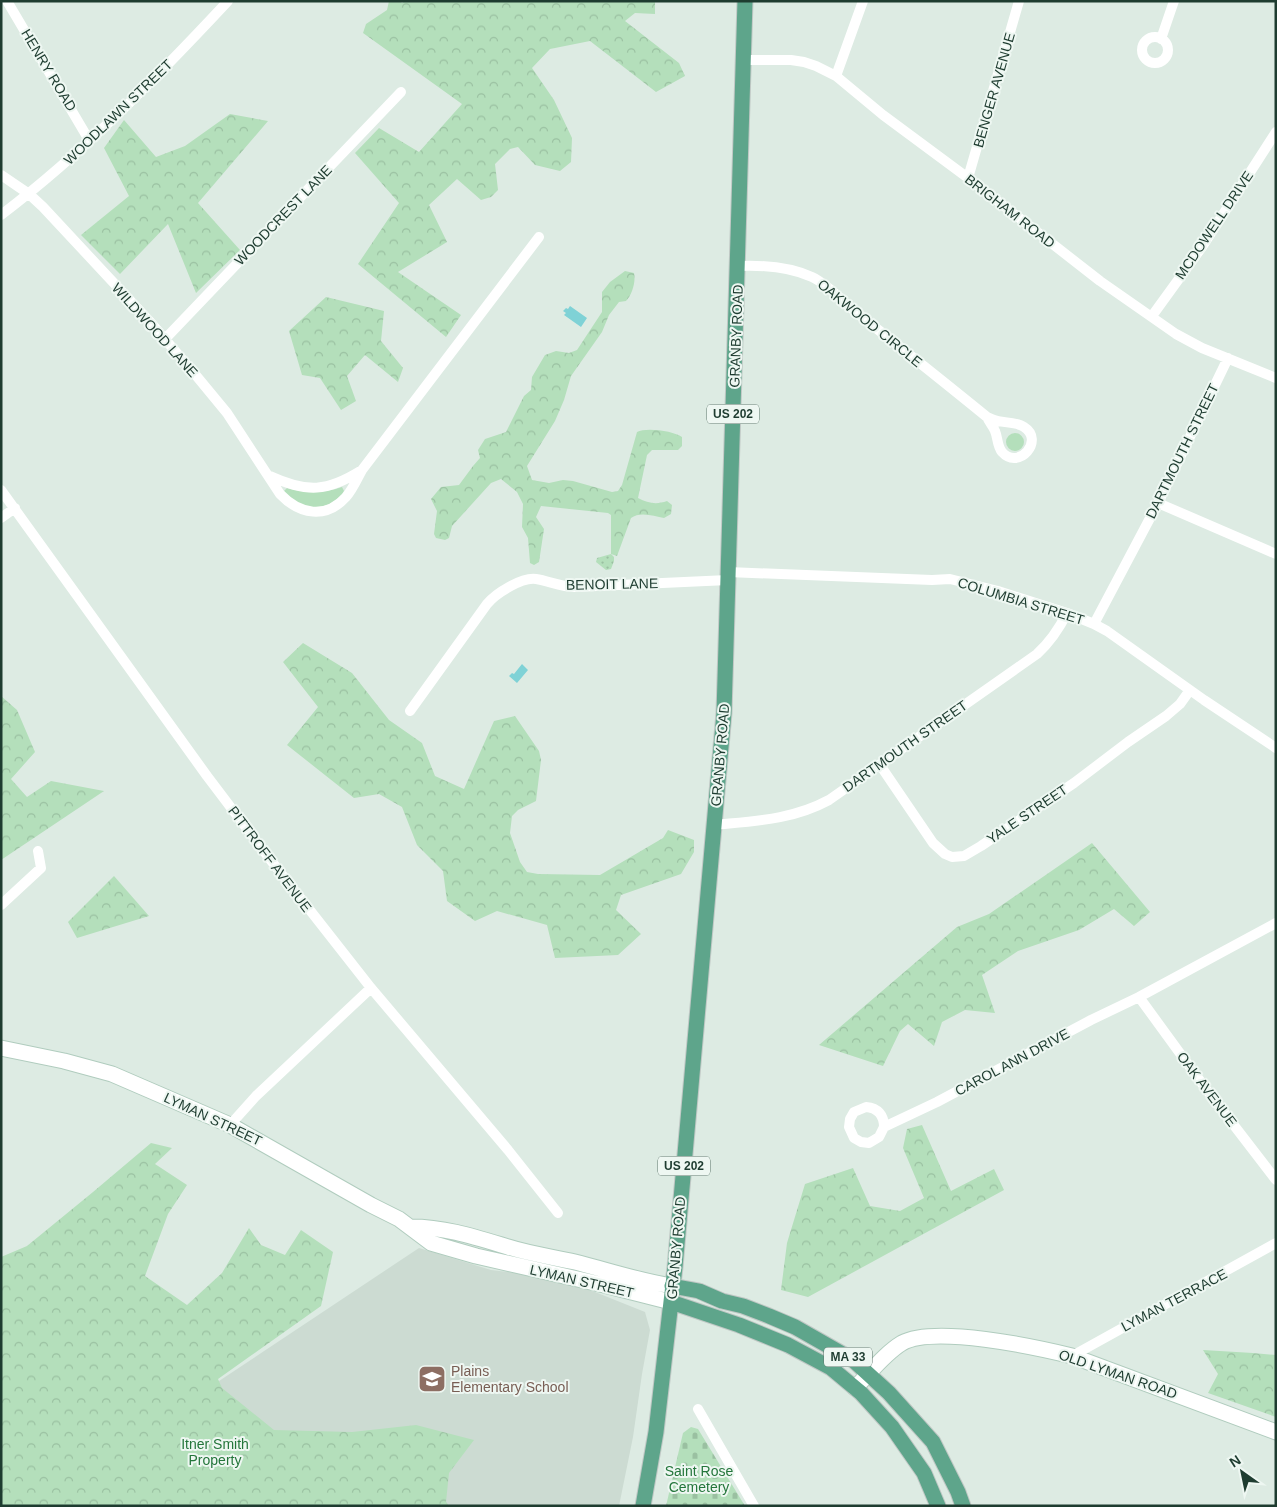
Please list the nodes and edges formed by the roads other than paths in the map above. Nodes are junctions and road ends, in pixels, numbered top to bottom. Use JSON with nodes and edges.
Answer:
{"nodes":[{"id":1,"x":7,"y":1,"type":"edge"},
{"id":2,"x":228,"y":1,"type":"edge"},
{"id":3,"x":746,"y":1,"type":"edge"},
{"id":4,"x":863,"y":1,"type":"edge"},
{"id":5,"x":1019,"y":1,"type":"edge"},
{"id":6,"x":1174,"y":1,"type":"edge"},
{"id":7,"x":1161,"y":39,"type":"dead end"},
{"id":8,"x":744,"y":60,"type":"junction"},
{"id":9,"x":836,"y":76,"type":"junction"},
{"id":10,"x":401,"y":92,"type":"dead end"},
{"id":11,"x":1276,"y":132,"type":"edge"},
{"id":12,"x":90,"y":140,"type":"junction"},
{"id":13,"x":1,"y":175,"type":"edge"},
{"id":14,"x":968,"y":178,"type":"junction"},
{"id":15,"x":29,"y":194,"type":"junction"},
{"id":16,"x":1,"y":215,"type":"edge"},
{"id":17,"x":539,"y":236,"type":"dead end"},
{"id":18,"x":738,"y":266,"type":"junction"},
{"id":19,"x":1152,"y":316,"type":"junction"},
{"id":20,"x":166,"y":339,"type":"junction"},
{"id":21,"x":1228,"y":358,"type":"junction"},
{"id":22,"x":1276,"y":378,"type":"edge"},
{"id":23,"x":987,"y":418,"type":"junction"},
{"id":24,"x":362,"y":470,"type":"junction"},
{"id":25,"x":270,"y":476,"type":"junction"},
{"id":26,"x":1,"y":490,"type":"edge"},
{"id":27,"x":1158,"y":503,"type":"junction"},
{"id":28,"x":15,"y":508,"type":"junction"},
{"id":29,"x":1,"y":518,"type":"edge"},
{"id":30,"x":1276,"y":554,"type":"edge"},
{"id":31,"x":728,"y":576,"type":"junction"},
{"id":32,"x":1067,"y":613,"type":"junction"},
{"id":33,"x":1094,"y":624,"type":"junction"},
{"id":34,"x":1190,"y":690,"type":"junction"},
{"id":35,"x":410,"y":711,"type":"dead end"},
{"id":36,"x":1276,"y":748,"type":"edge"},
{"id":37,"x":880,"y":765,"type":"junction"},
{"id":38,"x":714,"y":825,"type":"junction"},
{"id":39,"x":38,"y":851,"type":"dead end"},
{"id":40,"x":1,"y":906,"type":"edge"},
{"id":41,"x":1276,"y":923,"type":"edge"},
{"id":42,"x":371,"y":988,"type":"junction"},
{"id":43,"x":1139,"y":997,"type":"junction"},
{"id":44,"x":1,"y":1048,"type":"edge"},
{"id":45,"x":230,"y":1124,"type":"junction"},
{"id":46,"x":884,"y":1127,"type":"dead end"},
{"id":47,"x":1276,"y":1180,"type":"edge"},
{"id":48,"x":558,"y":1213,"type":"dead end"},
{"id":49,"x":411,"y":1227,"type":"junction"},
{"id":50,"x":1276,"y":1243,"type":"edge"},
{"id":51,"x":672,"y":1286,"type":"junction"},
{"id":52,"x":670,"y":1302,"type":"junction"},
{"id":53,"x":1072,"y":1356,"type":"junction"},
{"id":54,"x":869,"y":1373,"type":"junction"},
{"id":55,"x":855,"y":1388,"type":"junction"},
{"id":56,"x":698,"y":1409,"type":"dead end"},
{"id":57,"x":1276,"y":1432,"type":"edge"},
{"id":58,"x":643,"y":1506,"type":"edge"},
{"id":59,"x":754,"y":1506,"type":"edge"},
{"id":60,"x":938,"y":1506,"type":"edge"},
{"id":61,"x":963,"y":1506,"type":"edge"}],
"edges":[{"from":1,"to":12,"type":"street","name":"HENRY ROAD"},
{"from":2,"to":12,"type":"street","name":"WOODLAWN STREET"},
{"from":3,"to":8,"type":"main road","name":"GRANBY ROAD","number":"US 202"},
{"from":4,"to":9,"type":"street"},
{"from":5,"to":14,"type":"street","name":"BENGER AVENUE"},
{"from":6,"to":7,"type":"street"},
{"from":8,"to":9,"type":"street","name":"BRIGHAM ROAD"},
{"from":8,"to":18,"type":"main road","name":"GRANBY ROAD","number":"US 202"},
{"from":9,"to":14,"type":"street","name":"BRIGHAM ROAD"},
{"from":10,"to":20,"type":"street","name":"WOODCREST LANE"},
{"from":11,"to":19,"type":"street","name":"MCDOWELL DRIVE"},
{"from":12,"to":15,"type":"street","name":"WOODLAWN STREET"},
{"from":13,"to":15,"type":"street","name":"WILDWOOD LANE"},
{"from":14,"to":19,"type":"street","name":"BRIGHAM ROAD"},
{"from":15,"to":16,"type":"street","name":"WOODLAWN STREET"},
{"from":15,"to":20,"type":"street","name":"WILDWOOD LANE"},
{"from":17,"to":24,"type":"street","name":"WILDWOOD LANE"},
{"from":18,"to":23,"type":"street","name":"OAKWOOD CIRCLE"},
{"from":18,"to":31,"type":"main road","name":"GRANBY ROAD","number":"US 202"},
{"from":19,"to":21,"type":"street","name":"BRIGHAM ROAD"},
{"from":20,"to":25,"type":"street","name":"WILDWOOD LANE"},
{"from":21,"to":22,"type":"street","name":"BRIGHAM ROAD"},
{"from":21,"to":27,"type":"street","name":"DARTMOUTH STREET"},
{"from":23,"to":23,"type":"street","name":"OAKWOOD CIRCLE"},
{"from":24,"to":25,"type":"street","name":"WILDWOOD LANE"},
{"from":24,"to":25,"type":"street","name":"WILDWOOD LANE"},
{"from":26,"to":28,"type":"street","name":"PITTROFF AVENUE"},
{"from":27,"to":30,"type":"street"},
{"from":27,"to":33,"type":"street","name":"DARTMOUTH STREET"},
{"from":28,"to":29,"type":"street"},
{"from":28,"to":42,"type":"street","name":"PITTROFF AVENUE"},
{"from":31,"to":32,"type":"street","name":"COLUMBIA STREET"},
{"from":31,"to":35,"type":"street","name":"BENOIT LANE"},
{"from":31,"to":38,"type":"main road","name":"GRANBY ROAD","number":"US 202"},
{"from":32,"to":33,"type":"street","name":"COLUMBIA STREET"},
{"from":32,"to":37,"type":"street","name":"DARTMOUTH STREET"},
{"from":33,"to":34,"type":"street","name":"COLUMBIA STREET"},
{"from":34,"to":36,"type":"street","name":"COLUMBIA STREET"},
{"from":34,"to":37,"type":"street","name":"YALE STREET"},
{"from":37,"to":38,"type":"street","name":"DARTMOUTH STREET"},
{"from":38,"to":51,"type":"main road","name":"GRANBY ROAD","number":"US 202"},
{"from":39,"to":40,"type":"street"},
{"from":41,"to":43,"type":"street","name":"CAROL ANN DRIVE"},
{"from":42,"to":45,"type":"street"},
{"from":42,"to":48,"type":"street","name":"PITTROFF AVENUE"},
{"from":43,"to":46,"type":"street","name":"CAROL ANN DRIVE"},
{"from":43,"to":47,"type":"street","name":"OAK AVENUE"},
{"from":44,"to":45,"type":"main road","name":"LYMAN STREET","number":"MA 33"},
{"from":45,"to":49,"type":"main road","name":"LYMAN STREET","number":"MA 33"},
{"from":49,"to":51,"type":"main road","name":"LYMAN STREET","number":"MA 33"},
{"from":49,"to":52,"type":"main road","name":"LYMAN STREET","number":"MA 33"},
{"from":50,"to":53,"type":"street","name":"LYMAN TERRACE"},
{"from":51,"to":52,"type":"main road","name":"GRANBY ROAD","number":"US 202"},
{"from":51,"to":54,"type":"main road","number":"MA 33"},
{"from":52,"to":55,"type":"main road","number":"MA 33"},
{"from":52,"to":58,"type":"main road","name":"GRANBY ROAD","number":"US 202"},
{"from":53,"to":54,"type":"main road","name":"OLD LYMAN ROAD"},
{"from":53,"to":57,"type":"main road","name":"OLD LYMAN ROAD"},
{"from":54,"to":55,"type":"main road","name":"OLD LYMAN ROAD"},
{"from":54,"to":61,"type":"main road","number":"MA 33"},
{"from":55,"to":60,"type":"main road","number":"MA 33"},
{"from":56,"to":59,"type":"street"}]}
